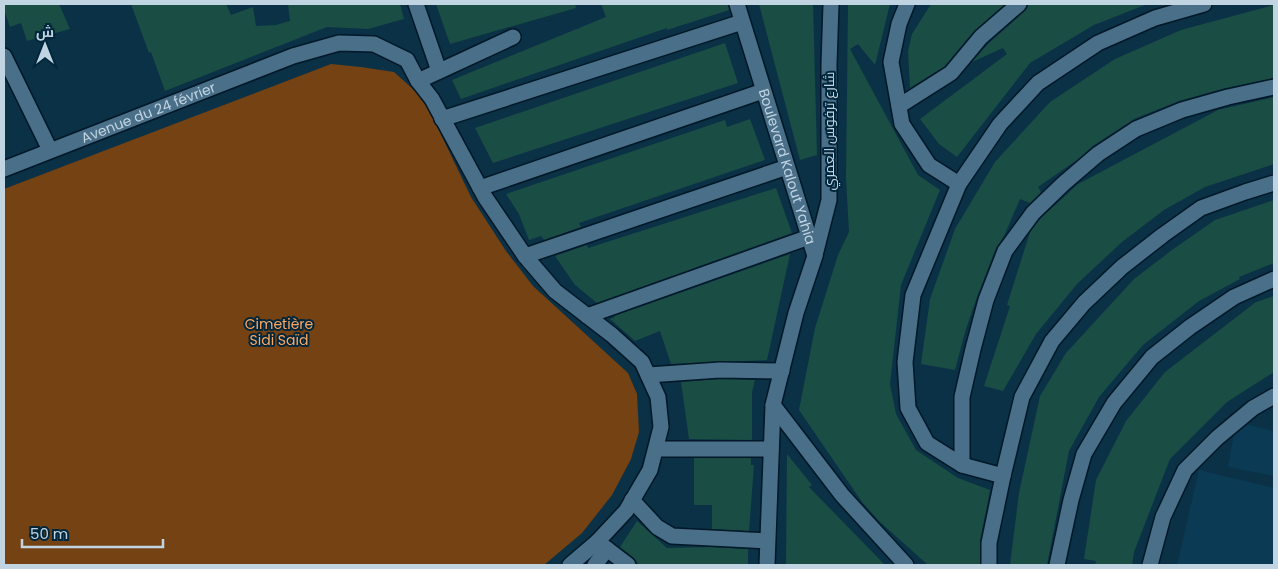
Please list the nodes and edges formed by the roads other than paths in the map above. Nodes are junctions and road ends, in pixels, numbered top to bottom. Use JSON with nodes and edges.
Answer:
{"nodes":[{"id":1,"x":416,"y":4,"type":"edge"},
{"id":2,"x":737,"y":4,"type":"edge"},
{"id":3,"x":831,"y":4,"type":"edge"},
{"id":4,"x":907,"y":4,"type":"edge"},
{"id":5,"x":1019,"y":4,"type":"edge"},
{"id":6,"x":1204,"y":4,"type":"edge"},
{"id":7,"x":742,"y":22,"type":"junction"},
{"id":8,"x":513,"y":37,"type":"dead end"},
{"id":9,"x":4,"y":56,"type":"edge"},
{"id":10,"x":439,"y":71,"type":"junction"},
{"id":11,"x":418,"y":81,"type":"junction"},
{"id":12,"x":1274,"y":87,"type":"edge"},
{"id":13,"x":763,"y":91,"type":"junction"},
{"id":14,"x":899,"y":106,"type":"junction"},
{"id":15,"x":442,"y":118,"type":"junction"},
{"id":16,"x":50,"y":150,"type":"junction"},
{"id":17,"x":787,"y":167,"type":"junction"},
{"id":18,"x":4,"y":169,"type":"edge"},
{"id":19,"x":1274,"y":183,"type":"edge"},
{"id":20,"x":959,"y":184,"type":"junction"},
{"id":21,"x":480,"y":188,"type":"junction"},
{"id":22,"x":809,"y":237,"type":"junction"},
{"id":23,"x":525,"y":256,"type":"junction"},
{"id":24,"x":815,"y":256,"type":"junction"},
{"id":25,"x":1274,"y":279,"type":"edge"},
{"id":26,"x":587,"y":316,"type":"junction"},
{"id":27,"x":782,"y":371,"type":"junction"},
{"id":28,"x":648,"y":375,"type":"junction"},
{"id":29,"x":1274,"y":396,"type":"edge"},
{"id":30,"x":773,"y":405,"type":"junction"},
{"id":31,"x":656,"y":449,"type":"junction"},
{"id":32,"x":771,"y":449,"type":"junction"},
{"id":33,"x":962,"y":465,"type":"junction"},
{"id":34,"x":1002,"y":476,"type":"junction"},
{"id":35,"x":632,"y":500,"type":"junction"},
{"id":36,"x":767,"y":541,"type":"junction"},
{"id":37,"x":602,"y":546,"type":"junction"},
{"id":38,"x":570,"y":565,"type":"edge"},
{"id":39,"x":595,"y":565,"type":"edge"},
{"id":40,"x":628,"y":565,"type":"edge"},
{"id":41,"x":767,"y":565,"type":"edge"},
{"id":42,"x":906,"y":565,"type":"edge"},
{"id":43,"x":989,"y":565,"type":"edge"},
{"id":44,"x":1057,"y":565,"type":"edge"},
{"id":45,"x":1150,"y":565,"type":"edge"}],
"edges":[{"from":1,"to":10,"type":"street"},
{"from":2,"to":7,"type":"street","name":"Boulevard Kalout Yahia"},
{"from":3,"to":24,"type":"street","name":"شارع ترفوس العمري"},
{"from":4,"to":14,"type":"street"},
{"from":5,"to":14,"type":"street"},
{"from":6,"to":20,"type":"street"},
{"from":7,"to":13,"type":"street","name":"Boulevard Kalout Yahia"},
{"from":7,"to":15,"type":"street"},
{"from":8,"to":10,"type":"street"},
{"from":9,"to":16,"type":"street"},
{"from":10,"to":11,"type":"street"},
{"from":11,"to":15,"type":"street","name":"Avenue du 24 février"},
{"from":11,"to":16,"type":"street","name":"Avenue du 24 février"},
{"from":12,"to":33,"type":"street"},
{"from":13,"to":17,"type":"street","name":"Boulevard Kalout Yahia"},
{"from":13,"to":21,"type":"street"},
{"from":14,"to":20,"type":"street"},
{"from":15,"to":21,"type":"street","name":"Avenue du 24 février"},
{"from":16,"to":18,"type":"street","name":"Avenue du 24 février"},
{"from":17,"to":22,"type":"street","name":"Boulevard Kalout Yahia"},
{"from":17,"to":23,"type":"street"},
{"from":19,"to":34,"type":"street"},
{"from":20,"to":33,"type":"street"},
{"from":21,"to":23,"type":"street","name":"Avenue du 24 février"},
{"from":22,"to":24,"type":"street","name":"Boulevard Kalout Yahia"},
{"from":22,"to":26,"type":"street"},
{"from":23,"to":26,"type":"street","name":"Avenue du 24 février"},
{"from":24,"to":27,"type":"street","name":"Boulevard Kalout Yahia"},
{"from":25,"to":44,"type":"street"},
{"from":26,"to":28,"type":"street","name":"Avenue du 24 février"},
{"from":27,"to":28,"type":"street"},
{"from":27,"to":30,"type":"street","name":"Boulevard Kalout Yahia"},
{"from":28,"to":31,"type":"street","name":"Avenue du 24 février"},
{"from":29,"to":45,"type":"street"},
{"from":30,"to":32,"type":"street","name":"Boulevard Kalout Yahia"},
{"from":30,"to":42,"type":"street"},
{"from":31,"to":32,"type":"street"},
{"from":31,"to":35,"type":"street","name":"Avenue du 24 février"},
{"from":32,"to":36,"type":"street","name":"Boulevard Kalout Yahia"},
{"from":33,"to":34,"type":"street"},
{"from":34,"to":43,"type":"street"},
{"from":35,"to":36,"type":"street"},
{"from":35,"to":37,"type":"street","name":"Avenue du 24 février"},
{"from":36,"to":41,"type":"street","name":"Boulevard Kalout Yahia"},
{"from":37,"to":38,"type":"street"},
{"from":37,"to":39,"type":"street"},
{"from":37,"to":40,"type":"street"}]}
